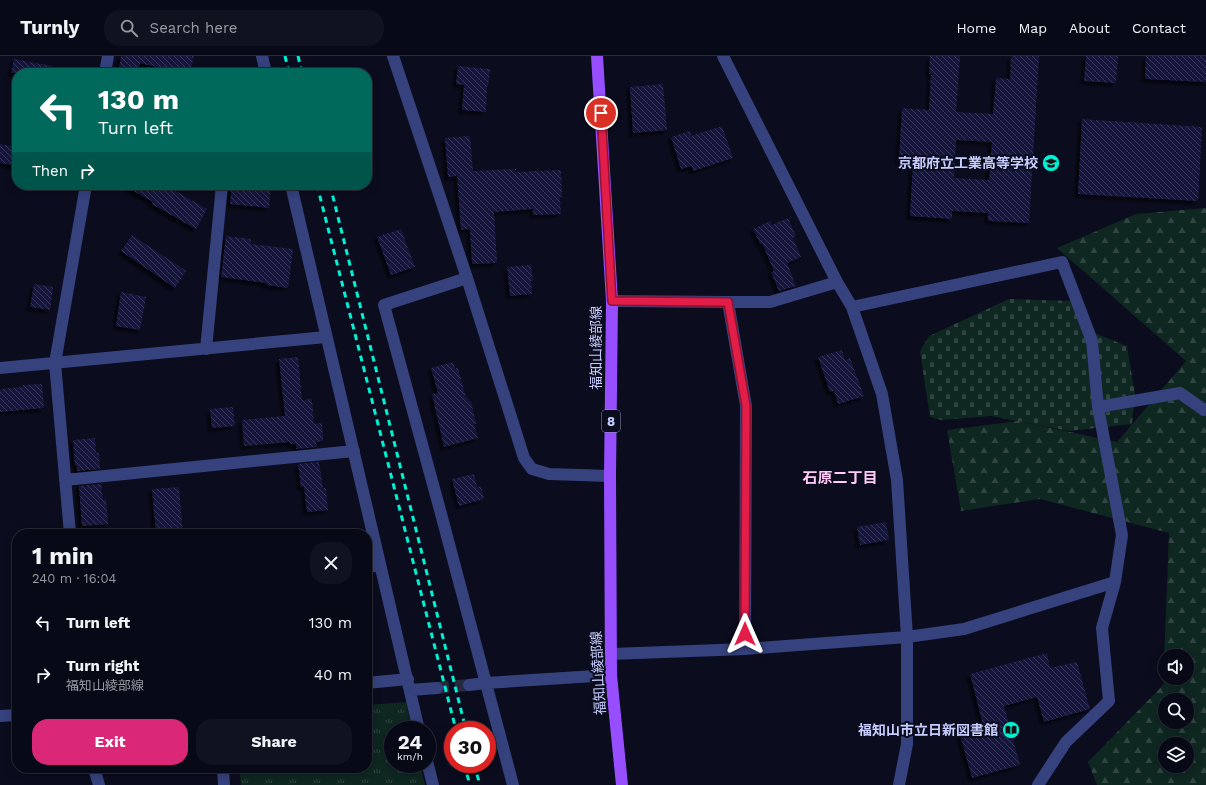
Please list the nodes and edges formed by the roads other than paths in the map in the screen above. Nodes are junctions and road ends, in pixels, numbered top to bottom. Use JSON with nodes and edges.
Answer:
{"nodes":[{"id":1,"x":108,"y":56,"type":"edge"},
{"id":2,"x":262,"y":56,"type":"edge"},
{"id":3,"x":393,"y":56,"type":"edge"},
{"id":4,"x":597,"y":56,"type":"edge"},
{"id":5,"x":723,"y":56,"type":"edge"},
{"id":6,"x":106,"y":68,"type":"edge"},
{"id":7,"x":265,"y":68,"type":"edge"},
{"id":8,"x":85,"y":190,"type":"edge"},
{"id":9,"x":222,"y":190,"type":"edge"},
{"id":10,"x":292,"y":190,"type":"edge"},
{"id":11,"x":467,"y":278,"type":"junction"},
{"id":12,"x":837,"y":282,"type":"junction"},
{"id":13,"x":612,"y":301,"type":"junction"},
{"id":14,"x":728,"y":302,"type":"junction"},
{"id":15,"x":852,"y":307,"type":"junction"},
{"id":16,"x":326,"y":337,"type":"junction"},
{"id":17,"x":206,"y":349,"type":"junction"},
{"id":18,"x":55,"y":363,"type":"junction"},
{"id":19,"x":0,"y":368,"type":"edge"},
{"id":20,"x":1098,"y":407,"type":"junction"},
{"id":21,"x":1206,"y":409,"type":"edge"},
{"id":22,"x":354,"y":451,"type":"junction"},
{"id":23,"x":610,"y":476,"type":"junction"},
{"id":24,"x":65,"y":480,"type":"junction"},
{"id":25,"x":70,"y":529,"type":"edge"},
{"id":26,"x":372,"y":529,"type":"edge"},
{"id":27,"x":372,"y":530,"type":"edge"},
{"id":28,"x":380,"y":565,"type":"junction"},
{"id":29,"x":372,"y":566,"type":"edge"},
{"id":30,"x":1115,"y":582,"type":"junction"},
{"id":31,"x":907,"y":637,"type":"junction"},
{"id":32,"x":745,"y":649,"type":"junction"},
{"id":33,"x":611,"y":654,"type":"junction"},
{"id":34,"x":611,"y":675,"type":"junction"},
{"id":35,"x":372,"y":683,"type":"edge"},
{"id":36,"x":486,"y":683,"type":"junction"},
{"id":37,"x":409,"y":685,"type":"junction"},
{"id":38,"x":469,"y":685,"type":"tunnel mouth"},
{"id":39,"x":437,"y":688,"type":"tunnel mouth"},
{"id":40,"x":12,"y":715,"type":"edge"},
{"id":41,"x":0,"y":716,"type":"edge"},
{"id":42,"x":418,"y":721,"type":"edge"},
{"id":43,"x":95,"y":773,"type":"edge"},
{"id":44,"x":223,"y":773,"type":"edge"},
{"id":45,"x":430,"y":773,"type":"edge"},
{"id":46,"x":99,"y":785,"type":"edge"},
{"id":47,"x":224,"y":785,"type":"edge"},
{"id":48,"x":433,"y":785,"type":"edge"},
{"id":49,"x":513,"y":785,"type":"edge"},
{"id":50,"x":622,"y":785,"type":"edge"},
{"id":51,"x":899,"y":785,"type":"edge"},
{"id":52,"x":1038,"y":785,"type":"edge"}],
"edges":[{"from":1,"to":6,"type":"street"},
{"from":2,"to":7,"type":"street"},
{"from":3,"to":11,"type":"street"},
{"from":4,"to":13,"type":"main road","name":"福知山綾部線","number":"8"},
{"from":5,"to":12,"type":"street"},
{"from":8,"to":18,"type":"street"},
{"from":9,"to":17,"type":"street"},
{"from":10,"to":16,"type":"street"},
{"from":11,"to":23,"type":"street"},
{"from":11,"to":36,"type":"street"},
{"from":12,"to":14,"type":"street"},
{"from":12,"to":15,"type":"street"},
{"from":13,"to":14,"type":"street"},
{"from":13,"to":23,"type":"main road","name":"福知山綾部線","number":"8"},
{"from":14,"to":32,"type":"street"},
{"from":15,"to":20,"type":"street"},
{"from":15,"to":31,"type":"street"},
{"from":16,"to":17,"type":"street"},
{"from":16,"to":22,"type":"street"},
{"from":17,"to":18,"type":"street"},
{"from":18,"to":19,"type":"street"},
{"from":18,"to":24,"type":"street"},
{"from":20,"to":21,"type":"street"},
{"from":20,"to":30,"type":"street"},
{"from":22,"to":24,"type":"street"},
{"from":22,"to":26,"type":"street"},
{"from":23,"to":33,"type":"main road","name":"福知山綾部線","number":"8"},
{"from":24,"to":25,"type":"street"},
{"from":27,"to":28,"type":"street"},
{"from":28,"to":29,"type":"street"},
{"from":28,"to":37,"type":"street"},
{"from":30,"to":31,"type":"street"},
{"from":30,"to":52,"type":"street"},
{"from":31,"to":32,"type":"street"},
{"from":31,"to":51,"type":"street"},
{"from":32,"to":33,"type":"street"},
{"from":33,"to":34,"type":"main road","name":"福知山綾部線","number":"8"},
{"from":34,"to":36,"type":"street"},
{"from":34,"to":50,"type":"main road","name":"福知山綾部線","number":"8"},
{"from":35,"to":37,"type":"street"},
{"from":36,"to":38,"type":"street"},
{"from":36,"to":49,"type":"street"},
{"from":37,"to":39,"type":"street"},
{"from":37,"to":42,"type":"street"},
{"from":40,"to":41,"type":"street"},
{"from":43,"to":46,"type":"street"},
{"from":44,"to":47,"type":"street"},
{"from":45,"to":48,"type":"street"}]}
